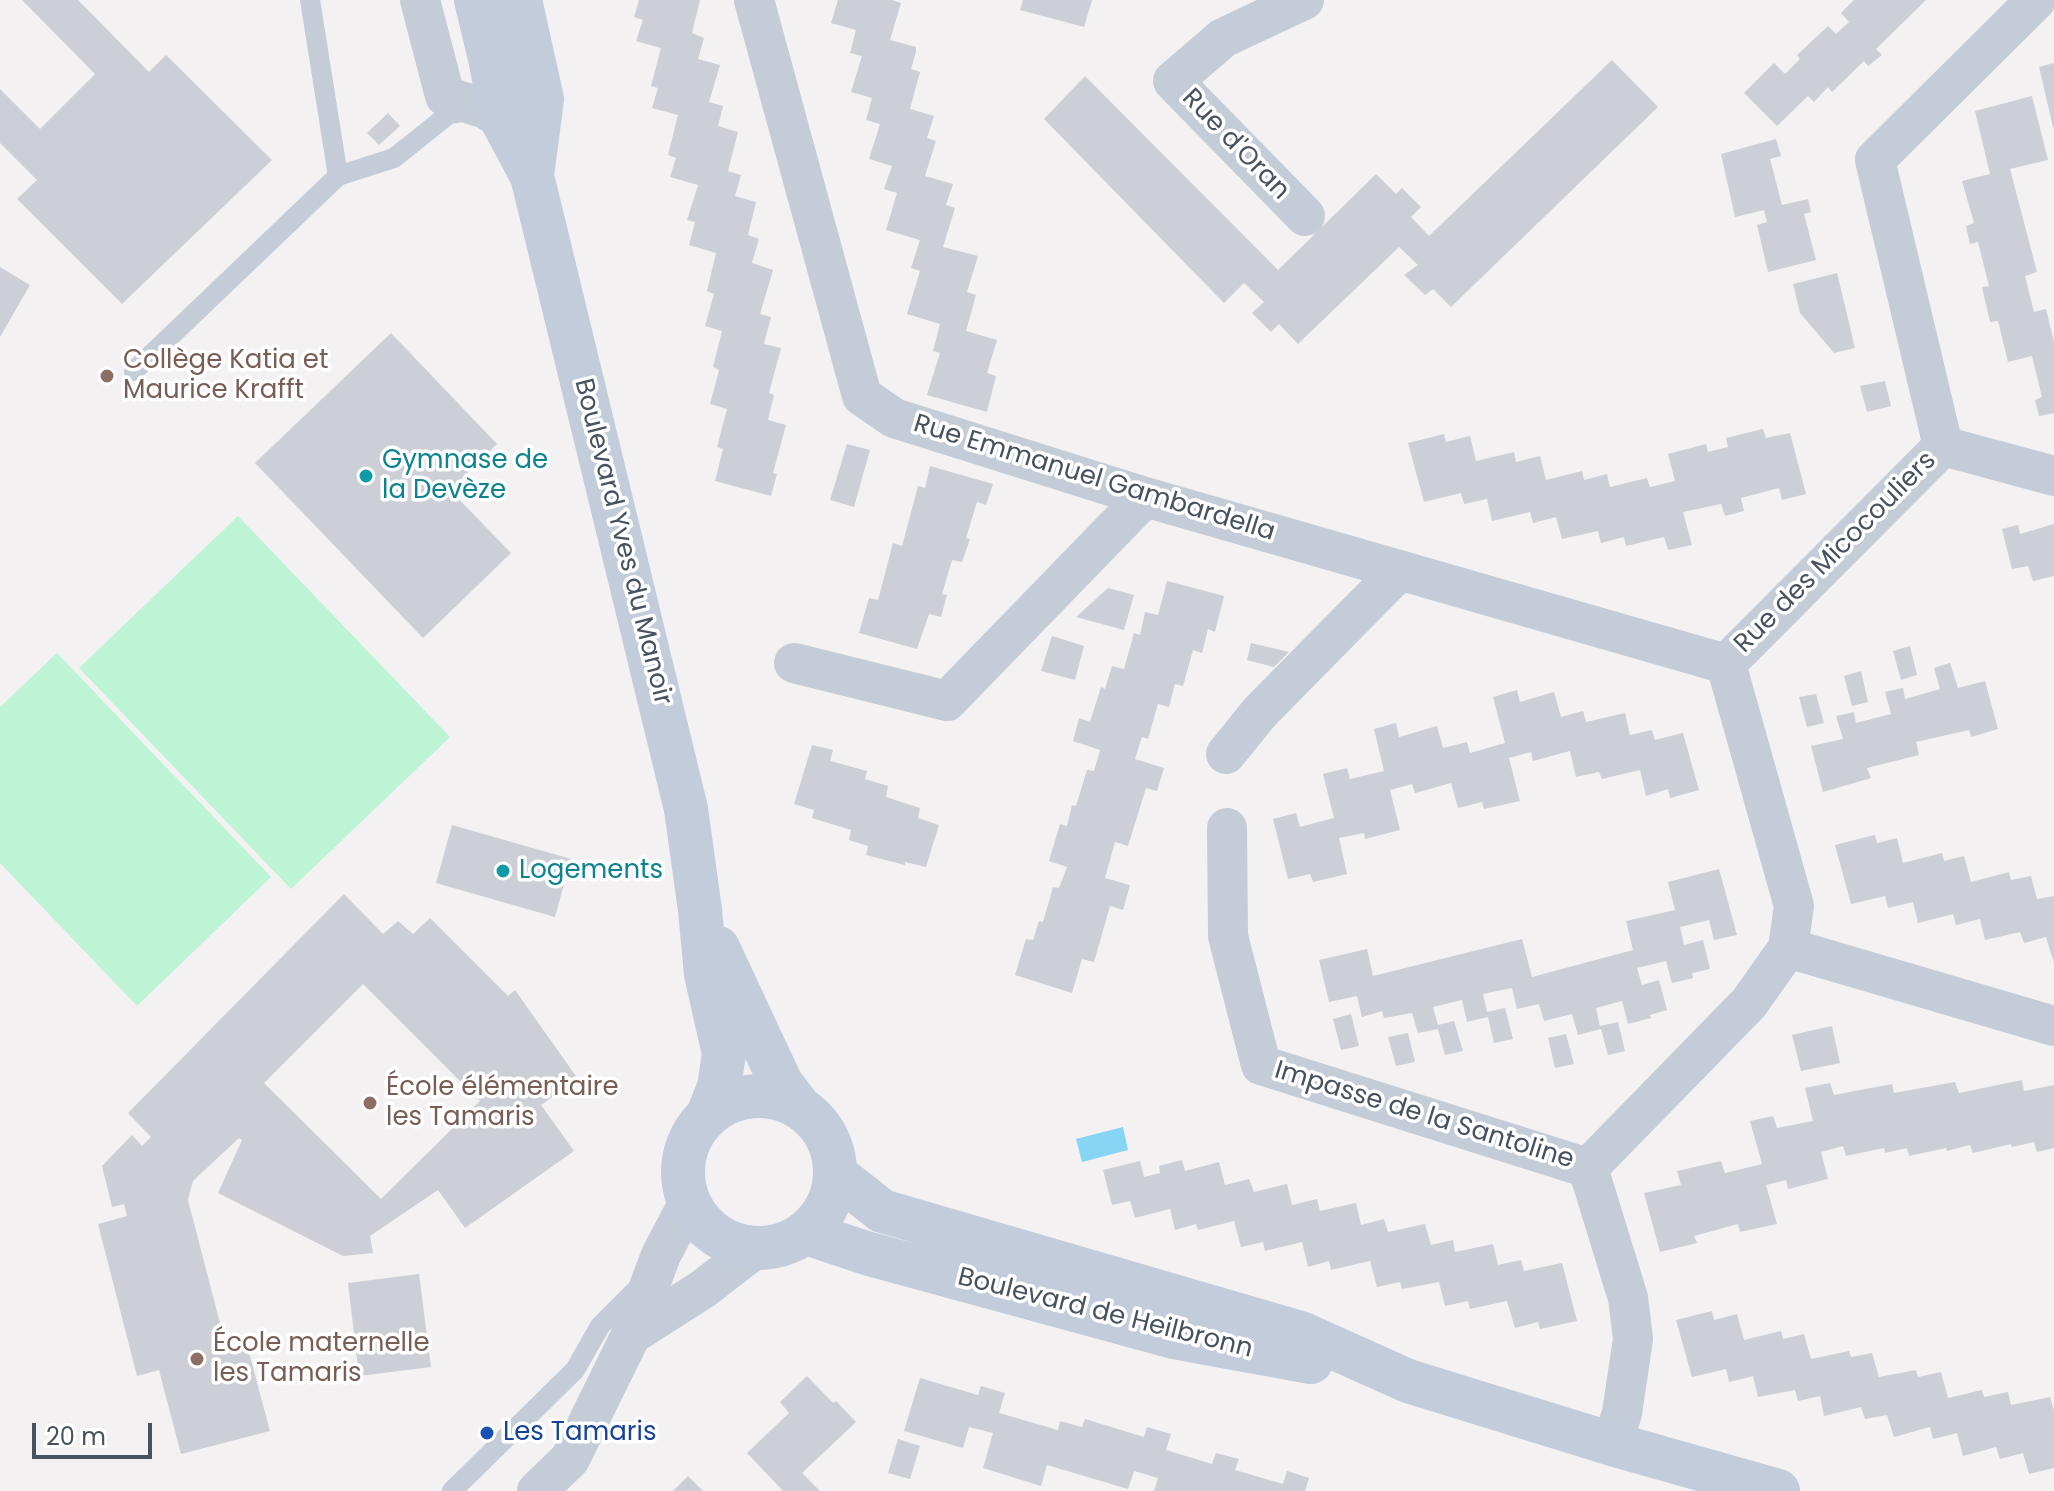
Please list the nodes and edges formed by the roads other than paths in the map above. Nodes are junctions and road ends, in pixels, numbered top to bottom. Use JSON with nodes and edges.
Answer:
{"nodes":[{"id":1,"x":310,"y":0,"type":"edge"},
{"id":2,"x":420,"y":0,"type":"edge"},
{"id":3,"x":476,"y":0,"type":"edge"},
{"id":4,"x":520,"y":0,"type":"edge"},
{"id":5,"x":754,"y":0,"type":"edge"},
{"id":6,"x":1304,"y":0,"type":"edge"},
{"id":7,"x":2036,"y":0,"type":"edge"},
{"id":8,"x":494,"y":114,"type":"junction"},
{"id":9,"x":338,"y":176,"type":"junction"},
{"id":10,"x":532,"y":176,"type":"junction"},
{"id":11,"x":1305,"y":216,"type":"dead end"},
{"id":12,"x":134,"y":371,"type":"dead end"},
{"id":13,"x":1943,"y":446,"type":"junction"},
{"id":14,"x":2054,"y":476,"type":"edge"},
{"id":15,"x":1145,"y":497,"type":"junction"},
{"id":16,"x":1399,"y":571,"type":"junction"},
{"id":17,"x":794,"y":663,"type":"dead end"},
{"id":18,"x":1726,"y":664,"type":"junction"},
{"id":19,"x":1226,"y":754,"type":"dead end"},
{"id":20,"x":1227,"y":828,"type":"dead end"},
{"id":21,"x":700,"y":910,"type":"junction"},
{"id":22,"x":1788,"y":948,"type":"junction"},
{"id":23,"x":2054,"y":1026,"type":"edge"},
{"id":24,"x":800,"y":1108,"type":"junction"},
{"id":25,"x":708,"y":1115,"type":"junction"},
{"id":26,"x":1588,"y":1168,"type":"junction"},
{"id":27,"x":835,"y":1174,"type":"junction"},
{"id":28,"x":689,"y":1202,"type":"junction"},
{"id":29,"x":806,"y":1233,"type":"junction"},
{"id":30,"x":756,"y":1248,"type":"junction"},
{"id":31,"x":654,"y":1272,"type":"junction"},
{"id":32,"x":631,"y":1335,"type":"junction"},
{"id":33,"x":1408,"y":1381,"type":"junction"},
{"id":34,"x":1612,"y":1444,"type":"junction"},
{"id":35,"x":452,"y":1491,"type":"edge"},
{"id":36,"x":537,"y":1491,"type":"edge"},
{"id":37,"x":1778,"y":1491,"type":"edge"}],
"edges":[{"from":1,"to":9,"type":"lane"},
{"from":2,"to":8,"type":"street"},
{"from":3,"to":8,"type":"street","name":"Boulevard Yves du Manoir"},
{"from":4,"to":10,"type":"street","name":"Boulevard Yves du Manoir"},
{"from":5,"to":15,"type":"street","name":"Rue Emmanuel Gambardella"},
{"from":6,"to":11,"type":"street","name":"Rue d'Oran"},
{"from":7,"to":13,"type":"street"},
{"from":8,"to":9,"type":"lane"},
{"from":8,"to":10,"type":"street","name":"Boulevard Yves du Manoir"},
{"from":9,"to":12,"type":"lane"},
{"from":10,"to":21,"type":"street","name":"Boulevard Yves du Manoir"},
{"from":13,"to":14,"type":"street","name":"Rue des Micocouliers"},
{"from":13,"to":18,"type":"street","name":"Rue des Micocouliers"},
{"from":15,"to":16,"type":"street","name":"Rue Emmanuel Gambardella"},
{"from":15,"to":17,"type":"street"},
{"from":16,"to":18,"type":"street","name":"Rue Emmanuel Gambardella"},
{"from":16,"to":19,"type":"street"},
{"from":18,"to":22,"type":"street","name":"Rue des Micocouliers"},
{"from":20,"to":26,"type":"street","name":"Impasse de la Santoline"},
{"from":21,"to":24,"type":"street","name":"Boulevard Yves du Manoir"},
{"from":21,"to":25,"type":"street","name":"Boulevard Yves du Manoir"},
{"from":22,"to":23,"type":"street"},
{"from":22,"to":26,"type":"street","name":"Rue des Micocouliers"},
{"from":24,"to":25,"type":"street"},
{"from":24,"to":27,"type":"street"},
{"from":25,"to":28,"type":"street"},
{"from":26,"to":34,"type":"street"},
{"from":27,"to":29,"type":"street"},
{"from":27,"to":33,"type":"street","name":"Boulevard de Heilbronn"},
{"from":28,"to":30,"type":"street"},
{"from":28,"to":31,"type":"street"},
{"from":29,"to":30,"type":"street"},
{"from":29,"to":33,"type":"street","name":"Boulevard de Heilbronn"},
{"from":30,"to":32,"type":"street"},
{"from":31,"to":32,"type":"street"},
{"from":31,"to":35,"type":"lane"},
{"from":32,"to":36,"type":"street"},
{"from":33,"to":34,"type":"street","name":"Boulevard de Heilbronn"},
{"from":34,"to":37,"type":"street","name":"Boulevard de Heilbronn"}]}
